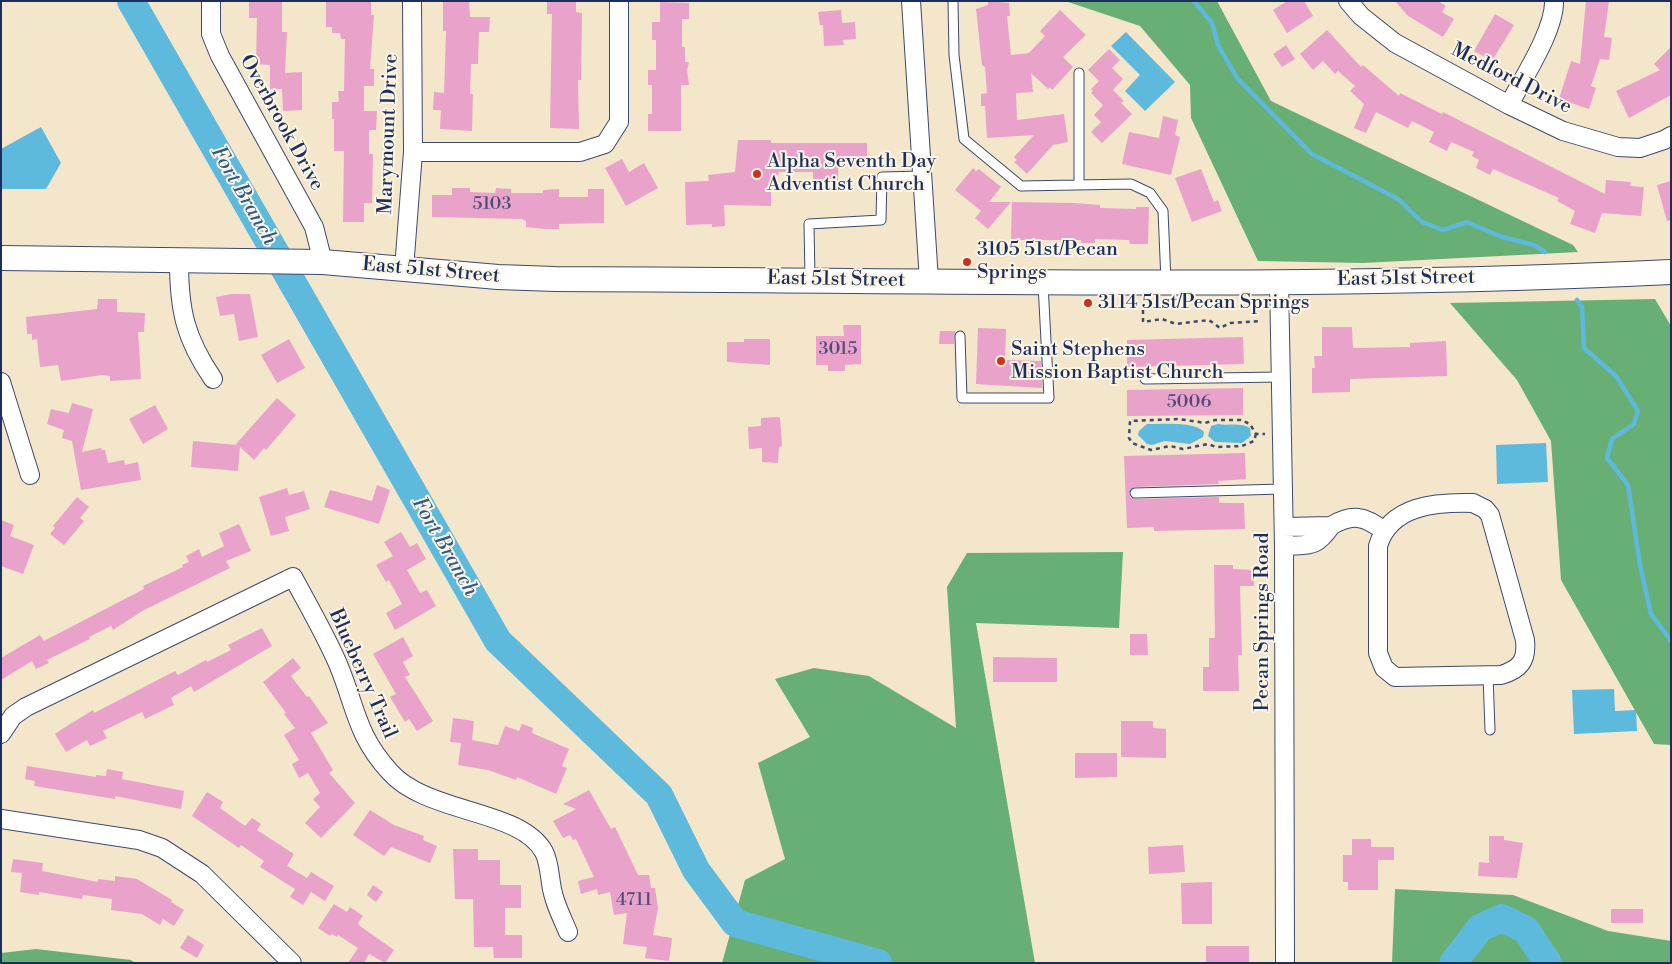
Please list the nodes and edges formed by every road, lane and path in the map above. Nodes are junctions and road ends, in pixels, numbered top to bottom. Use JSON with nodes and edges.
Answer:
{"nodes":[{"id":1,"x":210,"y":1,"type":"edge"},
{"id":2,"x":412,"y":1,"type":"edge"},
{"id":3,"x":619,"y":1,"type":"edge"},
{"id":4,"x":911,"y":1,"type":"edge"},
{"id":5,"x":953,"y":1,"type":"edge"},
{"id":6,"x":1348,"y":1,"type":"edge"},
{"id":7,"x":1554,"y":1,"type":"edge"},
{"id":8,"x":1079,"y":74,"type":"dead end"},
{"id":9,"x":1509,"y":105,"type":"junction"},
{"id":10,"x":1671,"y":136,"type":"edge"},
{"id":11,"x":413,"y":152,"type":"junction"},
{"id":12,"x":923,"y":176,"type":"junction"},
{"id":13,"x":1080,"y":185,"type":"junction"},
{"id":14,"x":1,"y":258,"type":"edge"},
{"id":15,"x":179,"y":261,"type":"junction"},
{"id":16,"x":324,"y":262,"type":"junction"},
{"id":17,"x":404,"y":269,"type":"junction"},
{"id":18,"x":1671,"y":272,"type":"edge"},
{"id":19,"x":810,"y":280,"type":"junction"},
{"id":20,"x":1279,"y":280,"type":"junction"},
{"id":21,"x":1043,"y":281,"type":"junction"},
{"id":22,"x":1166,"y":281,"type":"junction"},
{"id":23,"x":929,"y":282,"type":"junction"},
{"id":24,"x":1143,"y":301,"type":"dead end"},
{"id":25,"x":1261,"y":321,"type":"dead end"},
{"id":26,"x":960,"y":336,"type":"dead end"},
{"id":27,"x":1281,"y":377,"type":"junction"},
{"id":28,"x":213,"y":379,"type":"dead end"},
{"id":29,"x":1145,"y":379,"type":"dead end"},
{"id":30,"x":1,"y":382,"type":"edge"},
{"id":31,"x":1256,"y":434,"type":"junction"},
{"id":32,"x":1265,"y":434,"type":"dead end"},
{"id":33,"x":30,"y":475,"type":"dead end"},
{"id":34,"x":1283,"y":489,"type":"junction"},
{"id":35,"x":1135,"y":493,"type":"dead end"},
{"id":36,"x":1331,"y":526,"type":"junction"},
{"id":37,"x":1284,"y":527,"type":"junction"},
{"id":38,"x":1384,"y":531,"type":"junction"},
{"id":39,"x":1284,"y":546,"type":"junction"},
{"id":40,"x":1488,"y":675,"type":"junction"},
{"id":41,"x":1490,"y":730,"type":"dead end"},
{"id":42,"x":1,"y":734,"type":"edge"},
{"id":43,"x":1,"y":819,"type":"edge"},
{"id":44,"x":568,"y":932,"type":"dead end"},
{"id":45,"x":292,"y":963,"type":"edge"},
{"id":46,"x":1284,"y":963,"type":"edge"}],
"edges":[{"from":1,"to":16,"type":"street","name":"Overbrook Drive"},
{"from":2,"to":11,"type":"street","name":"Marymount Drive"},
{"from":3,"to":11,"type":"street"},
{"from":4,"to":12,"type":"street"},
{"from":5,"to":13,"type":"lane"},
{"from":6,"to":9,"type":"street","name":"Medford Drive"},
{"from":7,"to":9,"type":"street"},
{"from":8,"to":13,"type":"lane"},
{"from":9,"to":10,"type":"street","name":"Medford Drive"},
{"from":11,"to":17,"type":"street","name":"Marymount Drive"},
{"from":12,"to":19,"type":"lane"},
{"from":12,"to":23,"type":"street"},
{"from":13,"to":22,"type":"lane"},
{"from":14,"to":15,"type":"main road","name":"East 51st Street"},
{"from":15,"to":16,"type":"main road","name":"East 51st Street"},
{"from":15,"to":28,"type":"street"},
{"from":16,"to":17,"type":"main road","name":"East 51st Street"},
{"from":17,"to":19,"type":"main road","name":"East 51st Street"},
{"from":18,"to":20,"type":"main road","name":"East 51st Street"},
{"from":19,"to":23,"type":"main road","name":"East 51st Street"},
{"from":20,"to":22,"type":"main road","name":"East 51st Street"},
{"from":20,"to":27,"type":"street","name":"Pecan Springs Road"},
{"from":21,"to":22,"type":"main road","name":"East 51st Street"},
{"from":21,"to":23,"type":"main road","name":"East 51st Street"},
{"from":21,"to":26,"type":"lane"},
{"from":24,"to":25,"type":"path"},
{"from":27,"to":29,"type":"lane"},
{"from":27,"to":34,"type":"street","name":"Pecan Springs Road"},
{"from":30,"to":33,"type":"street"},
{"from":31,"to":31,"type":"path"},
{"from":31,"to":32,"type":"path"},
{"from":34,"to":35,"type":"lane"},
{"from":34,"to":37,"type":"street","name":"Pecan Springs Road"},
{"from":36,"to":37,"type":"street"},
{"from":36,"to":38,"type":"street"},
{"from":36,"to":39,"type":"street"},
{"from":37,"to":39,"type":"street","name":"Pecan Springs Road"},
{"from":38,"to":40,"type":"street"},
{"from":38,"to":40,"type":"street"},
{"from":39,"to":46,"type":"street","name":"Pecan Springs Road"},
{"from":40,"to":41,"type":"lane"},
{"from":42,"to":44,"type":"street","name":"Blueberry Trail"},
{"from":43,"to":45,"type":"street"}]}
